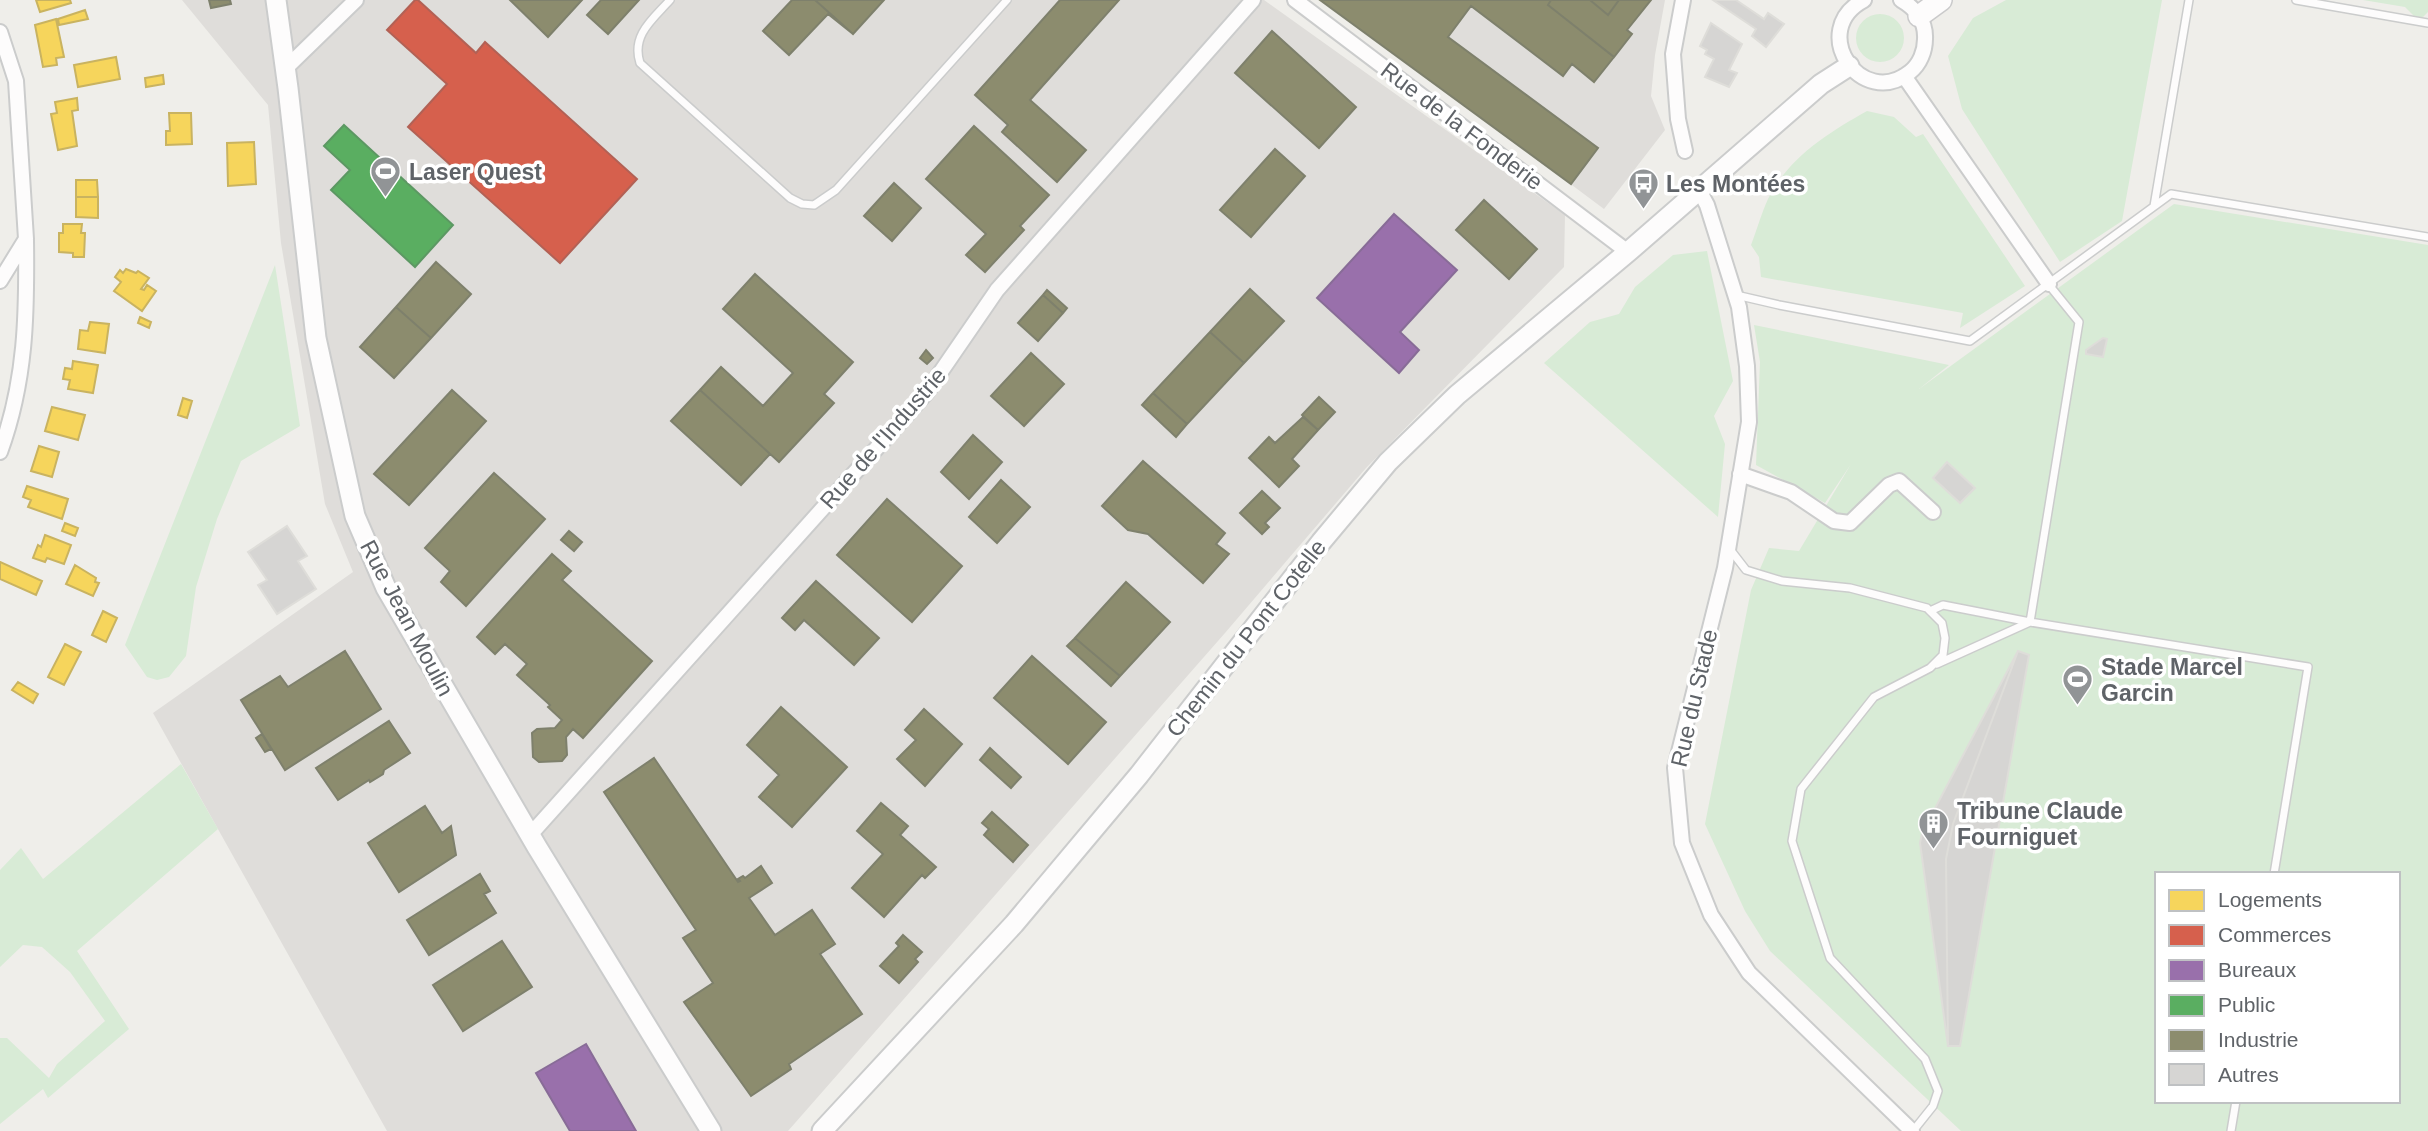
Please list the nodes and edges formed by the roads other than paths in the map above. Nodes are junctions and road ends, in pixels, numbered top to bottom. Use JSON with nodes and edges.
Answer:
{"nodes":[{"id":1,"x":275,"y":0,"type":"edge"},
{"id":2,"x":356,"y":0,"type":"edge"},
{"id":3,"x":670,"y":0,"type":"edge"},
{"id":4,"x":1007,"y":0,"type":"edge"},
{"id":5,"x":1253,"y":0,"type":"edge"},
{"id":6,"x":1295,"y":0,"type":"edge"},
{"id":7,"x":1682,"y":0,"type":"edge"},
{"id":8,"x":1901,"y":0,"type":"edge"},
{"id":9,"x":1941,"y":0,"type":"edge"},
{"id":10,"x":2189,"y":0,"type":"edge"},
{"id":11,"x":2296,"y":0,"type":"edge"},
{"id":12,"x":1856,"y":2,"type":"edge"},
{"id":13,"x":1919,"y":16,"type":"junction"},
{"id":14,"x":2428,"y":23,"type":"edge"},
{"id":15,"x":0,"y":32,"type":"edge"},
{"id":16,"x":1849,"y":66,"type":"junction"},
{"id":17,"x":285,"y":69,"type":"junction"},
{"id":18,"x":1903,"y":76,"type":"junction"},
{"id":19,"x":1685,"y":151,"type":"dead end"},
{"id":20,"x":1703,"y":186,"type":"junction"},
{"id":21,"x":2153,"y":207,"type":"junction"},
{"id":22,"x":2428,"y":237,"type":"edge"},
{"id":23,"x":26,"y":239,"type":"junction"},
{"id":24,"x":1628,"y":252,"type":"junction"},
{"id":25,"x":0,"y":281,"type":"edge"},
{"id":26,"x":2049,"y":284,"type":"junction"},
{"id":27,"x":1735,"y":295,"type":"junction"},
{"id":28,"x":0,"y":452,"type":"edge"},
{"id":29,"x":1740,"y":474,"type":"junction"},
{"id":30,"x":1933,"y":512,"type":"dead end"},
{"id":31,"x":1728,"y":548,"type":"junction"},
{"id":32,"x":1930,"y":611,"type":"junction"},
{"id":33,"x":2030,"y":622,"type":"junction"},
{"id":34,"x":1930,"y":668,"type":"junction"},
{"id":35,"x":530,"y":835,"type":"junction"},
{"id":36,"x":2274,"y":872,"type":"edge"},
{"id":37,"x":2236,"y":1103,"type":"edge"},
{"id":38,"x":710,"y":1131,"type":"edge"},
{"id":39,"x":822,"y":1131,"type":"edge"},
{"id":40,"x":1912,"y":1131,"type":"edge"},
{"id":41,"x":2231,"y":1131,"type":"edge"}],
"edges":[{"from":1,"to":17,"type":"street","name":"Rue Jean Moulin"},
{"from":2,"to":17,"type":"street"},
{"from":3,"to":4,"type":"lane"},
{"from":5,"to":35,"type":"street","name":"Rue de l'Industrie"},
{"from":6,"to":24,"type":"street","name":"Rue de la Fonderie"},
{"from":7,"to":19,"type":"street"},
{"from":8,"to":13,"type":"street"},
{"from":9,"to":13,"type":"main road"},
{"from":10,"to":21,"type":"lane"},
{"from":11,"to":14,"type":"lane"},
{"from":12,"to":16,"type":"street"},
{"from":13,"to":18,"type":"street"},
{"from":15,"to":23,"type":"street"},
{"from":16,"to":18,"type":"street"},
{"from":16,"to":20,"type":"street","name":"Chemin du Pont Cotelle"},
{"from":17,"to":35,"type":"street","name":"Rue Jean Moulin"},
{"from":18,"to":26,"type":"street"},
{"from":20,"to":24,"type":"street","name":"Chemin du Pont Cotelle"},
{"from":20,"to":27,"type":"street","name":"Rue du Stade"},
{"from":21,"to":22,"type":"lane"},
{"from":21,"to":26,"type":"lane"},
{"from":23,"to":25,"type":"street"},
{"from":23,"to":28,"type":"street"},
{"from":24,"to":39,"type":"street","name":"Chemin du Pont Cotelle"},
{"from":26,"to":27,"type":"lane"},
{"from":26,"to":33,"type":"lane"},
{"from":27,"to":29,"type":"street","name":"Rue du Stade"},
{"from":29,"to":30,"type":"street"},
{"from":29,"to":31,"type":"street","name":"Rue du Stade"},
{"from":31,"to":32,"type":"lane"},
{"from":31,"to":40,"type":"street","name":"Rue du Stade"},
{"from":32,"to":33,"type":"lane"},
{"from":32,"to":34,"type":"lane"},
{"from":33,"to":34,"type":"lane"},
{"from":33,"to":36,"type":"lane"},
{"from":34,"to":40,"type":"lane"},
{"from":35,"to":38,"type":"street","name":"Rue Jean Moulin"},
{"from":37,"to":41,"type":"lane"}]}
